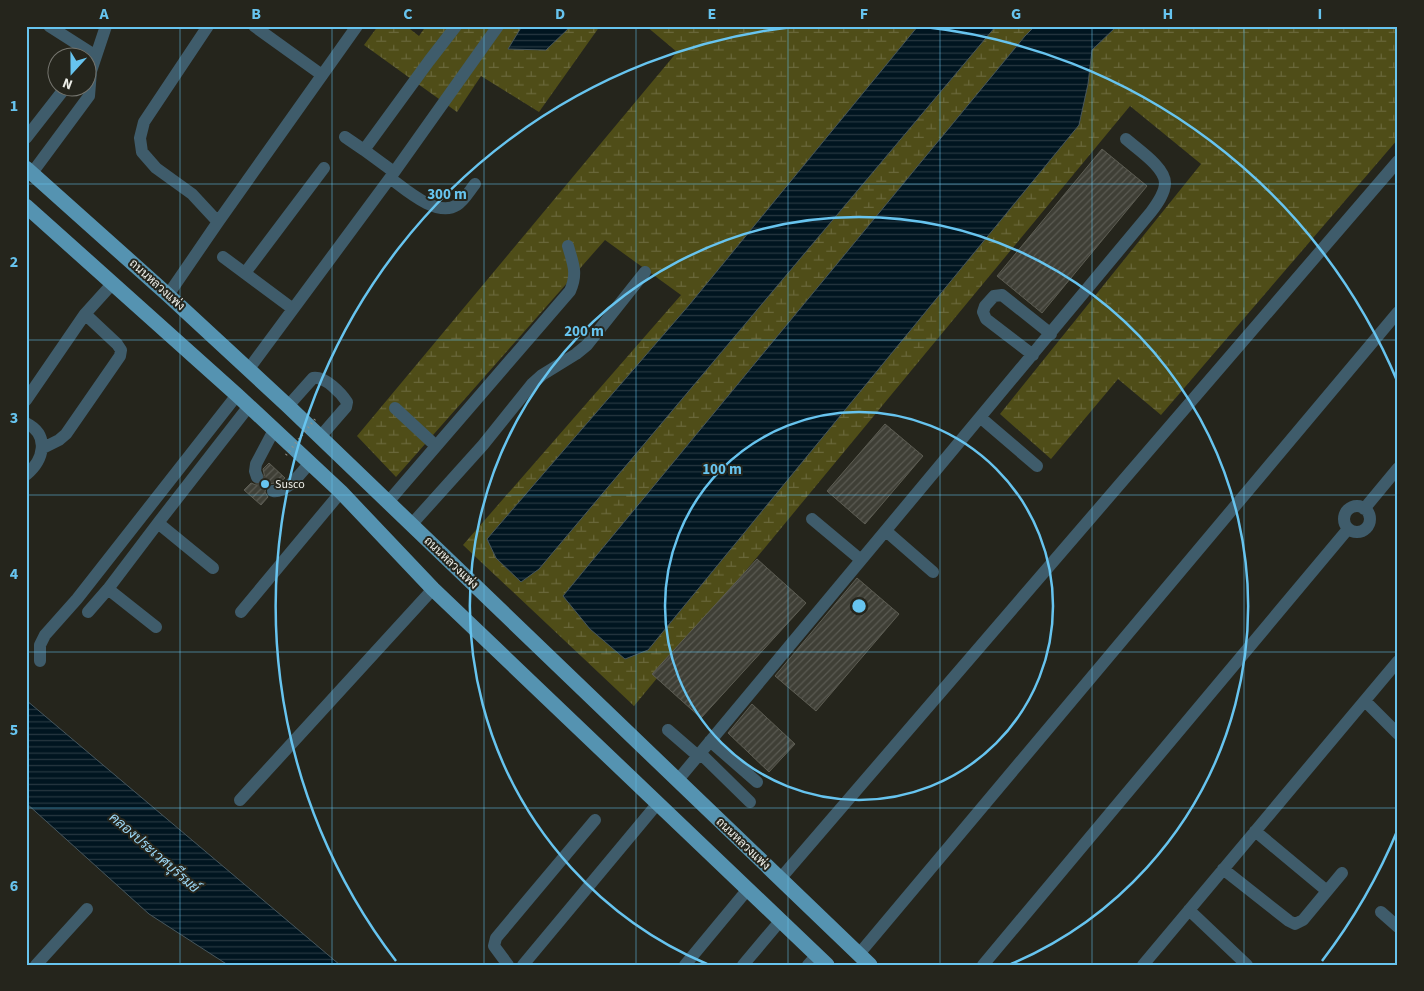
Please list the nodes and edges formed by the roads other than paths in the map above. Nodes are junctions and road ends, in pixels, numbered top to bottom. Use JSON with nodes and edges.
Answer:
{"nodes":[{"id":1,"x":49,"y":26,"type":"edge"},
{"id":2,"x":106,"y":26,"type":"edge"},
{"id":3,"x":208,"y":26,"type":"edge"},
{"id":4,"x":254,"y":26,"type":"edge"},
{"id":5,"x":357,"y":26,"type":"edge"},
{"id":6,"x":456,"y":26,"type":"edge"},
{"id":7,"x":498,"y":26,"type":"edge"},
{"id":8,"x":83,"y":48,"type":"edge"},
{"id":9,"x":98,"y":50,"type":"edge"},
{"id":10,"x":322,"y":75,"type":"junction"},
{"id":11,"x":55,"y":98,"type":"edge"},
{"id":12,"x":87,"y":98,"type":"edge"},
{"id":13,"x":31,"y":122,"type":"edge"},
{"id":14,"x":345,"y":137,"type":"dead end"},
{"id":15,"x":26,"y":138,"type":"edge"},
{"id":16,"x":1126,"y":139,"type":"dead end"},
{"id":17,"x":364,"y":150,"type":"junction"},
{"id":18,"x":1398,"y":161,"type":"edge"},
{"id":19,"x":324,"y":168,"type":"dead end"},
{"id":20,"x":29,"y":170,"type":"edge"},
{"id":21,"x":392,"y":175,"type":"junction"},
{"id":22,"x":475,"y":184,"type":"dead end"},
{"id":23,"x":26,"y":206,"type":"edge"},
{"id":24,"x":218,"y":222,"type":"junction"},
{"id":25,"x":568,"y":246,"type":"dead end"},
{"id":26,"x":223,"y":257,"type":"dead end"},
{"id":27,"x":645,"y":272,"type":"dead end"},
{"id":28,"x":245,"y":273,"type":"junction"},
{"id":29,"x":113,"y":283,"type":"junction"},
{"id":30,"x":168,"y":295,"type":"junction"},
{"id":31,"x":293,"y":309,"type":"junction"},
{"id":32,"x":1398,"y":312,"type":"edge"},
{"id":33,"x":85,"y":314,"type":"junction"},
{"id":34,"x":1051,"y":334,"type":"junction"},
{"id":35,"x":1033,"y":355,"type":"junction"},
{"id":36,"x":248,"y":370,"type":"junction"},
{"id":37,"x":237,"y":395,"type":"junction"},
{"id":38,"x":26,"y":400,"type":"edge"},
{"id":39,"x":249,"y":406,"type":"junction"},
{"id":40,"x":288,"y":406,"type":"junction"},
{"id":41,"x":395,"y":408,"type":"dead end"},
{"id":42,"x":981,"y":418,"type":"junction"},
{"id":43,"x":26,"y":423,"type":"edge"},
{"id":44,"x":274,"y":430,"type":"junction"},
{"id":45,"x":320,"y":437,"type":"junction"},
{"id":46,"x":436,"y":446,"type":"junction"},
{"id":47,"x":43,"y":448,"type":"junction"},
{"id":48,"x":310,"y":463,"type":"junction"},
{"id":49,"x":1038,"y":466,"type":"dead end"},
{"id":50,"x":1398,"y":468,"type":"edge"},
{"id":51,"x":26,"y":475,"type":"edge"},
{"id":52,"x":257,"y":477,"type":"dead end"},
{"id":53,"x":273,"y":492,"type":"dead end"},
{"id":54,"x":341,"y":492,"type":"junction"},
{"id":55,"x":388,"y":502,"type":"junction"},
{"id":56,"x":1364,"y":508,"type":"junction"},
{"id":57,"x":812,"y":519,"type":"dead end"},
{"id":58,"x":158,"y":522,"type":"junction"},
{"id":59,"x":411,"y":525,"type":"junction"},
{"id":60,"x":1348,"y":529,"type":"junction"},
{"id":61,"x":886,"y":531,"type":"junction"},
{"id":62,"x":861,"y":560,"type":"junction"},
{"id":63,"x":213,"y":568,"type":"dead end"},
{"id":64,"x":933,"y":572,"type":"dead end"},
{"id":65,"x":108,"y":589,"type":"junction"},
{"id":66,"x":434,"y":589,"type":"junction"},
{"id":67,"x":88,"y":612,"type":"dead end"},
{"id":68,"x":241,"y":612,"type":"dead end"},
{"id":69,"x":156,"y":627,"type":"dead end"},
{"id":70,"x":40,"y":661,"type":"dead end"},
{"id":71,"x":1398,"y":662,"type":"edge"},
{"id":72,"x":1365,"y":701,"type":"junction"},
{"id":73,"x":668,"y":730,"type":"dead end"},
{"id":74,"x":1398,"y":734,"type":"edge"},
{"id":75,"x":710,"y":741,"type":"junction"},
{"id":76,"x":699,"y":754,"type":"junction"},
{"id":77,"x":677,"y":781,"type":"junction"},
{"id":78,"x":757,"y":782,"type":"dead end"},
{"id":79,"x":240,"y":800,"type":"dead end"},
{"id":80,"x":750,"y":802,"type":"dead end"},
{"id":81,"x":658,"y":803,"type":"junction"},
{"id":82,"x":596,"y":820,"type":"dead end"},
{"id":83,"x":1255,"y":831,"type":"junction"},
{"id":84,"x":1224,"y":869,"type":"junction"},
{"id":85,"x":1342,"y":873,"type":"dead end"},
{"id":86,"x":780,"y":879,"type":"junction"},
{"id":87,"x":748,"y":889,"type":"junction"},
{"id":88,"x":1328,"y":890,"type":"junction"},
{"id":89,"x":87,"y":909,"type":"dead end"},
{"id":90,"x":1189,"y":910,"type":"junction"},
{"id":91,"x":1381,"y":912,"type":"dead end"},
{"id":92,"x":781,"y":920,"type":"junction"},
{"id":93,"x":1398,"y":926,"type":"edge"},
{"id":94,"x":859,"y":954,"type":"junction"},
{"id":95,"x":818,"y":961,"type":"edge"},
{"id":96,"x":36,"y":965,"type":"edge"},
{"id":97,"x":508,"y":965,"type":"edge"},
{"id":98,"x":523,"y":965,"type":"edge"},
{"id":99,"x":685,"y":965,"type":"edge"},
{"id":100,"x":743,"y":965,"type":"edge"},
{"id":101,"x":870,"y":965,"type":"edge"},
{"id":102,"x":984,"y":965,"type":"edge"},
{"id":103,"x":1143,"y":965,"type":"edge"},
{"id":104,"x":1247,"y":965,"type":"edge"}],
"edges":[{"from":1,"to":8,"type":"street"},
{"from":2,"to":9,"type":"street"},
{"from":3,"to":24,"type":"street"},
{"from":4,"to":10,"type":"street"},
{"from":5,"to":10,"type":"street"},
{"from":6,"to":17,"type":"street"},
{"from":7,"to":21,"type":"street"},
{"from":10,"to":24,"type":"street"},
{"from":11,"to":13,"type":"street"},
{"from":12,"to":20,"type":"street"},
{"from":13,"to":15,"type":"street"},
{"from":14,"to":17,"type":"street"},
{"from":16,"to":34,"type":"street"},
{"from":17,"to":21,"type":"street"},
{"from":18,"to":86,"type":"street"},
{"from":19,"to":28,"type":"street"},
{"from":20,"to":30,"type":"main road","name":"ถนนหลวงแพ่ง"},
{"from":21,"to":22,"type":"street"},
{"from":21,"to":31,"type":"street"},
{"from":23,"to":29,"type":"main road"},
{"from":24,"to":30,"type":"street"},
{"from":25,"to":46,"type":"street"},
{"from":26,"to":28,"type":"street"},
{"from":27,"to":59,"type":"street"},
{"from":28,"to":31,"type":"street"},
{"from":29,"to":33,"type":"street"},
{"from":29,"to":37,"type":"main road"},
{"from":30,"to":36,"type":"main road","name":"ถนนหลวงแพ่ง"},
{"from":31,"to":36,"type":"street"},
{"from":32,"to":94,"type":"street"},
{"from":33,"to":38,"type":"street"},
{"from":33,"to":47,"type":"street"},
{"from":34,"to":35,"type":"street"},
{"from":34,"to":35,"type":"street"},
{"from":35,"to":42,"type":"street"},
{"from":36,"to":40,"type":"main road","name":"ถนนหลวงแพ่ง"},
{"from":37,"to":39,"type":"main road"},
{"from":37,"to":70,"type":"street"},
{"from":39,"to":44,"type":"main road"},
{"from":39,"to":58,"type":"street"},
{"from":40,"to":45,"type":"main road","name":"ถนนหลวงแพ่ง"},
{"from":40,"to":45,"type":"street"},
{"from":41,"to":46,"type":"street"},
{"from":42,"to":49,"type":"street"},
{"from":42,"to":61,"type":"street"},
{"from":43,"to":47,"type":"street"},
{"from":44,"to":48,"type":"main road"},
{"from":44,"to":52,"type":"street"},
{"from":45,"to":55,"type":"main road","name":"ถนนหลวงแพ่ง"},
{"from":46,"to":55,"type":"street"},
{"from":47,"to":51,"type":"street"},
{"from":48,"to":53,"type":"street"},
{"from":48,"to":54,"type":"main road"},
{"from":50,"to":56,"type":"street"},
{"from":54,"to":66,"type":"main road"},
{"from":54,"to":68,"type":"street"},
{"from":55,"to":59,"type":"main road","name":"ถนนหลวงแพ่ง"},
{"from":56,"to":60,"type":"street"},
{"from":56,"to":60,"type":"street"},
{"from":57,"to":62,"type":"street"},
{"from":58,"to":63,"type":"street"},
{"from":58,"to":65,"type":"street"},
{"from":59,"to":77,"type":"main road","name":"ถนนหลวงแพ่ง"},
{"from":60,"to":102,"type":"street"},
{"from":61,"to":62,"type":"street"},
{"from":61,"to":64,"type":"street"},
{"from":62,"to":75,"type":"street"},
{"from":65,"to":67,"type":"street"},
{"from":65,"to":69,"type":"street"},
{"from":66,"to":79,"type":"street"},
{"from":66,"to":81,"type":"main road"},
{"from":71,"to":72,"type":"street"},
{"from":72,"to":74,"type":"street"},
{"from":72,"to":83,"type":"street"},
{"from":73,"to":76,"type":"street"},
{"from":75,"to":76,"type":"street"},
{"from":75,"to":78,"type":"street"},
{"from":76,"to":77,"type":"street"},
{"from":76,"to":80,"type":"street"},
{"from":77,"to":86,"type":"main road","name":"ถนนหลวงแพ่ง"},
{"from":81,"to":87,"type":"main road"},
{"from":81,"to":98,"type":"street"},
{"from":82,"to":97,"type":"street"},
{"from":83,"to":84,"type":"street"},
{"from":83,"to":88,"type":"street"},
{"from":84,"to":88,"type":"street"},
{"from":84,"to":90,"type":"street"},
{"from":85,"to":88,"type":"street"},
{"from":86,"to":94,"type":"main road","name":"ถนนหลวงแพ่ง"},
{"from":87,"to":92,"type":"main road"},
{"from":87,"to":99,"type":"street"},
{"from":89,"to":96,"type":"street"},
{"from":90,"to":103,"type":"street"},
{"from":90,"to":104,"type":"street"},
{"from":91,"to":93,"type":"street"},
{"from":92,"to":95,"type":"main road"},
{"from":92,"to":100,"type":"street"},
{"from":94,"to":101,"type":"main road","name":"ถนนหลวงแพ่ง"}]}
